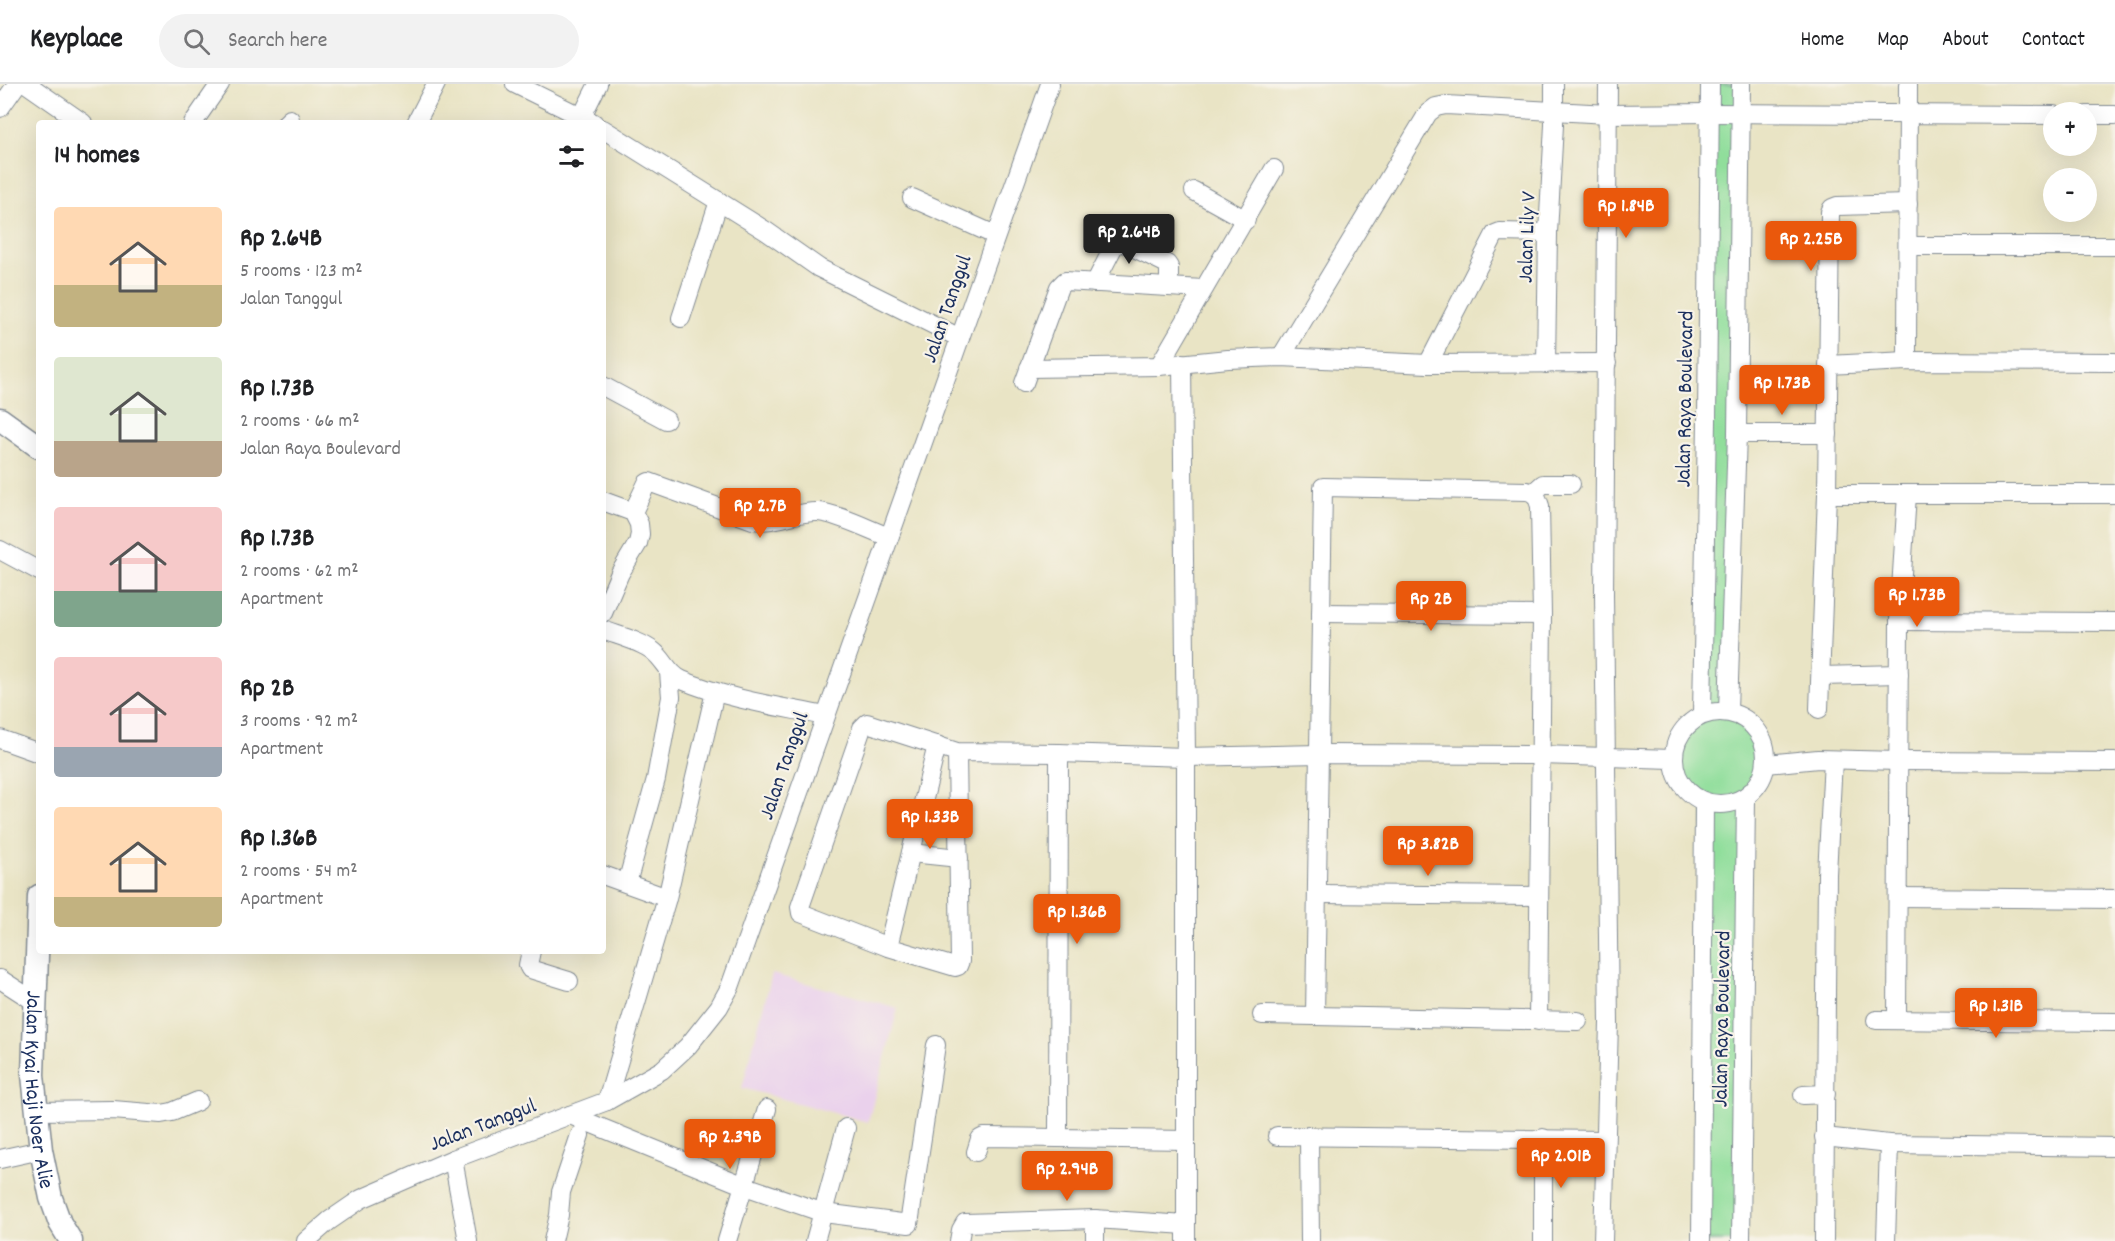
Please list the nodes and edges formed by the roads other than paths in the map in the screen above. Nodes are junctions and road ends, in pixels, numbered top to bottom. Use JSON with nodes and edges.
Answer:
{"nodes":[{"id":1,"x":17,"y":84,"type":"edge"},
{"id":2,"x":27,"y":84,"type":"edge"},
{"id":3,"x":219,"y":84,"type":"edge"},
{"id":4,"x":436,"y":84,"type":"edge"},
{"id":5,"x":515,"y":84,"type":"edge"},
{"id":6,"x":598,"y":84,"type":"edge"},
{"id":7,"x":1050,"y":84,"type":"edge"},
{"id":8,"x":1554,"y":84,"type":"edge"},
{"id":9,"x":1608,"y":84,"type":"edge"},
{"id":10,"x":1710,"y":84,"type":"edge"},
{"id":11,"x":1741,"y":84,"type":"edge"},
{"id":12,"x":1908,"y":84,"type":"edge"},
{"id":13,"x":0,"y":108,"type":"edge"},
{"id":14,"x":1554,"y":112,"type":"junction"},
{"id":15,"x":1710,"y":113,"type":"junction"},
{"id":16,"x":1742,"y":113,"type":"junction"},
{"id":17,"x":1908,"y":113,"type":"junction"},
{"id":18,"x":1608,"y":114,"type":"junction"},
{"id":19,"x":2043,"y":115,"type":"edge"},
{"id":20,"x":2097,"y":115,"type":"edge"},
{"id":21,"x":2115,"y":115,"type":"edge"},
{"id":22,"x":588,"y":119,"type":"edge"},
{"id":23,"x":79,"y":120,"type":"edge"},
{"id":24,"x":195,"y":120,"type":"edge"},
{"id":25,"x":418,"y":120,"type":"edge"},
{"id":26,"x":606,"y":131,"type":"edge"},
{"id":27,"x":1274,"y":169,"type":"dead end"},
{"id":28,"x":1194,"y":190,"type":"dead end"},
{"id":29,"x":912,"y":198,"type":"dead end"},
{"id":30,"x":719,"y":201,"type":"junction"},
{"id":31,"x":1908,"y":204,"type":"junction"},
{"id":32,"x":1246,"y":220,"type":"junction"},
{"id":33,"x":1548,"y":233,"type":"junction"},
{"id":34,"x":995,"y":235,"type":"junction"},
{"id":35,"x":1908,"y":246,"type":"junction"},
{"id":36,"x":2115,"y":246,"type":"edge"},
{"id":37,"x":1095,"y":283,"type":"junction"},
{"id":38,"x":1169,"y":287,"type":"junction"},
{"id":39,"x":1203,"y":289,"type":"junction"},
{"id":40,"x":681,"y":318,"type":"dead end"},
{"id":41,"x":960,"y":338,"type":"junction"},
{"id":42,"x":1281,"y":357,"type":"junction"},
{"id":43,"x":1907,"y":361,"type":"junction"},
{"id":44,"x":2115,"y":362,"type":"edge"},
{"id":45,"x":1182,"y":363,"type":"junction"},
{"id":46,"x":1607,"y":363,"type":"junction"},
{"id":47,"x":1428,"y":364,"type":"junction"},
{"id":48,"x":1546,"y":364,"type":"junction"},
{"id":49,"x":1828,"y":365,"type":"junction"},
{"id":50,"x":1159,"y":366,"type":"junction"},
{"id":51,"x":606,"y":388,"type":"edge"},
{"id":52,"x":0,"y":419,"type":"edge"},
{"id":53,"x":666,"y":420,"type":"dead end"},
{"id":54,"x":1737,"y":434,"type":"junction"},
{"id":55,"x":1828,"y":434,"type":"junction"},
{"id":56,"x":36,"y":445,"type":"edge"},
{"id":57,"x":1570,"y":484,"type":"dead end"},
{"id":58,"x":1533,"y":493,"type":"junction"},
{"id":59,"x":1827,"y":494,"type":"junction"},
{"id":60,"x":1907,"y":494,"type":"junction"},
{"id":61,"x":2115,"y":494,"type":"edge"},
{"id":62,"x":606,"y":503,"type":"edge"},
{"id":63,"x":633,"y":513,"type":"junction"},
{"id":64,"x":889,"y":537,"type":"junction"},
{"id":65,"x":0,"y":550,"type":"edge"},
{"id":66,"x":36,"y":569,"type":"edge"},
{"id":67,"x":606,"y":606,"type":"edge"},
{"id":68,"x":1321,"y":612,"type":"junction"},
{"id":69,"x":1542,"y":615,"type":"junction"},
{"id":70,"x":1899,"y":621,"type":"junction"},
{"id":71,"x":2115,"y":622,"type":"edge"},
{"id":72,"x":606,"y":631,"type":"edge"},
{"id":73,"x":669,"y":672,"type":"junction"},
{"id":74,"x":1899,"y":675,"type":"junction"},
{"id":75,"x":1821,"y":676,"type":"junction"},
{"id":76,"x":714,"y":692,"type":"junction"},
{"id":77,"x":1820,"y":709,"type":"dead end"},
{"id":78,"x":1728,"y":711,"type":"junction"},
{"id":79,"x":1702,"y":714,"type":"junction"},
{"id":80,"x":825,"y":716,"type":"junction"},
{"id":81,"x":0,"y":739,"type":"edge"},
{"id":82,"x":937,"y":745,"type":"junction"},
{"id":83,"x":36,"y":752,"type":"edge"},
{"id":84,"x":957,"y":752,"type":"junction"},
{"id":85,"x":1059,"y":753,"type":"junction"},
{"id":86,"x":1319,"y":754,"type":"junction"},
{"id":87,"x":1540,"y":755,"type":"junction"},
{"id":88,"x":1186,"y":757,"type":"junction"},
{"id":89,"x":1605,"y":758,"type":"junction"},
{"id":90,"x":1673,"y":759,"type":"junction"},
{"id":91,"x":1833,"y":760,"type":"junction"},
{"id":92,"x":1899,"y":761,"type":"junction"},
{"id":93,"x":2115,"y":762,"type":"edge"},
{"id":94,"x":1767,"y":764,"type":"junction"},
{"id":95,"x":1746,"y":797,"type":"junction"},
{"id":96,"x":1704,"y":802,"type":"junction"},
{"id":97,"x":911,"y":853,"type":"junction"},
{"id":98,"x":959,"y":858,"type":"junction"},
{"id":99,"x":606,"y":876,"type":"edge"},
{"id":100,"x":627,"y":883,"type":"junction"},
{"id":101,"x":1317,"y":894,"type":"junction"},
{"id":102,"x":1539,"y":896,"type":"junction"},
{"id":103,"x":1898,"y":897,"type":"junction"},
{"id":104,"x":667,"y":898,"type":"junction"},
{"id":105,"x":2115,"y":899,"type":"edge"},
{"id":106,"x":888,"y":947,"type":"junction"},
{"id":107,"x":36,"y":954,"type":"edge"},
{"id":108,"x":530,"y":954,"type":"edge"},
{"id":109,"x":0,"y":979,"type":"edge"},
{"id":110,"x":569,"y":981,"type":"dead end"},
{"id":111,"x":34,"y":1001,"type":"junction"},
{"id":112,"x":1262,"y":1015,"type":"dead end"},
{"id":113,"x":1315,"y":1016,"type":"junction"},
{"id":114,"x":1876,"y":1020,"type":"dead end"},
{"id":115,"x":1897,"y":1020,"type":"junction"},
{"id":116,"x":1538,"y":1021,"type":"junction"},
{"id":117,"x":1578,"y":1021,"type":"dead end"},
{"id":118,"x":2115,"y":1022,"type":"edge"},
{"id":119,"x":936,"y":1045,"type":"dead end"},
{"id":120,"x":1826,"y":1094,"type":"junction"},
{"id":121,"x":1803,"y":1095,"type":"dead end"},
{"id":122,"x":198,"y":1101,"type":"dead end"},
{"id":123,"x":607,"y":1101,"type":"junction"},
{"id":124,"x":767,"y":1109,"type":"dead end"},
{"id":125,"x":36,"y":1111,"type":"junction"},
{"id":126,"x":562,"y":1118,"type":"junction"},
{"id":127,"x":846,"y":1128,"type":"dead end"},
{"id":128,"x":580,"y":1135,"type":"junction"},
{"id":129,"x":1277,"y":1136,"type":"dead end"},
{"id":130,"x":1309,"y":1136,"type":"junction"},
{"id":131,"x":1058,"y":1137,"type":"junction"},
{"id":132,"x":1824,"y":1137,"type":"junction"},
{"id":133,"x":1543,"y":1138,"type":"junction"},
{"id":134,"x":1186,"y":1140,"type":"junction"},
{"id":135,"x":1605,"y":1140,"type":"junction"},
{"id":136,"x":638,"y":1144,"type":"junction"},
{"id":137,"x":1889,"y":1144,"type":"junction"},
{"id":138,"x":2115,"y":1147,"type":"edge"},
{"id":139,"x":41,"y":1150,"type":"junction"},
{"id":140,"x":976,"y":1152,"type":"dead end"},
{"id":141,"x":0,"y":1159,"type":"edge"},
{"id":142,"x":453,"y":1159,"type":"junction"},
{"id":143,"x":745,"y":1186,"type":"junction"},
{"id":144,"x":824,"y":1213,"type":"junction"},
{"id":145,"x":1095,"y":1220,"type":"junction"},
{"id":146,"x":1186,"y":1233,"type":"edge"},
{"id":147,"x":71,"y":1241,"type":"edge"},
{"id":148,"x":306,"y":1241,"type":"edge"},
{"id":149,"x":468,"y":1241,"type":"edge"},
{"id":150,"x":553,"y":1241,"type":"edge"},
{"id":151,"x":727,"y":1241,"type":"edge"},
{"id":152,"x":815,"y":1241,"type":"edge"},
{"id":153,"x":959,"y":1241,"type":"edge"},
{"id":154,"x":1095,"y":1241,"type":"edge"},
{"id":155,"x":1310,"y":1241,"type":"edge"},
{"id":156,"x":1544,"y":1241,"type":"edge"},
{"id":157,"x":1603,"y":1241,"type":"edge"},
{"id":158,"x":1701,"y":1241,"type":"edge"},
{"id":159,"x":1741,"y":1241,"type":"edge"},
{"id":160,"x":1824,"y":1241,"type":"edge"},
{"id":161,"x":1886,"y":1241,"type":"edge"}],
"edges":[{"from":1,"to":13,"type":"street"},
{"from":2,"to":23,"type":"street"},
{"from":3,"to":24,"type":"street"},
{"from":4,"to":25,"type":"street"},
{"from":5,"to":22,"type":"street"},
{"from":6,"to":22,"type":"street"},
{"from":7,"to":34,"type":"street","name":"Jalan Tanggul"},
{"from":8,"to":14,"type":"street","name":"Jalan Lily V"},
{"from":9,"to":18,"type":"street"},
{"from":10,"to":15,"type":"street","name":"Jalan Raya Boulevard"},
{"from":11,"to":16,"type":"street"},
{"from":12,"to":17,"type":"street"},
{"from":14,"to":18,"type":"street"},
{"from":14,"to":33,"type":"street","name":"Jalan Lily V"},
{"from":14,"to":42,"type":"street"},
{"from":15,"to":16,"type":"street"},
{"from":15,"to":18,"type":"street"},
{"from":15,"to":79,"type":"street","name":"Jalan Raya Boulevard"},
{"from":16,"to":17,"type":"street"},
{"from":16,"to":54,"type":"street"},
{"from":17,"to":19,"type":"street"},
{"from":17,"to":31,"type":"street"},
{"from":18,"to":46,"type":"street"},
{"from":20,"to":21,"type":"street"},
{"from":26,"to":30,"type":"street"},
{"from":27,"to":32,"type":"street"},
{"from":28,"to":32,"type":"street"},
{"from":29,"to":34,"type":"street"},
{"from":30,"to":40,"type":"street"},
{"from":30,"to":41,"type":"street"},
{"from":31,"to":35,"type":"street"},
{"from":31,"to":49,"type":"street"},
{"from":32,"to":39,"type":"street"},
{"from":33,"to":47,"type":"street"},
{"from":33,"to":48,"type":"street","name":"Jalan Lily V"},
{"from":34,"to":41,"type":"street","name":"Jalan Tanggul"},
{"from":35,"to":36,"type":"street"},
{"from":35,"to":43,"type":"street"},
{"from":37,"to":38,"type":"street"},
{"from":37,"to":38,"type":"street"},
{"from":37,"to":50,"type":"street"},
{"from":38,"to":39,"type":"street"},
{"from":39,"to":50,"type":"street"},
{"from":41,"to":64,"type":"street","name":"Jalan Tanggul"},
{"from":42,"to":45,"type":"street"},
{"from":42,"to":47,"type":"street"},
{"from":43,"to":44,"type":"street"},
{"from":43,"to":49,"type":"street"},
{"from":45,"to":50,"type":"street"},
{"from":45,"to":88,"type":"street"},
{"from":46,"to":48,"type":"street"},
{"from":46,"to":89,"type":"street"},
{"from":47,"to":48,"type":"street"},
{"from":49,"to":55,"type":"street"},
{"from":51,"to":53,"type":"street"},
{"from":52,"to":56,"type":"street"},
{"from":54,"to":55,"type":"street"},
{"from":54,"to":78,"type":"street"},
{"from":55,"to":59,"type":"street"},
{"from":57,"to":58,"type":"street"},
{"from":58,"to":68,"type":"street"},
{"from":58,"to":69,"type":"street"},
{"from":59,"to":60,"type":"street"},
{"from":59,"to":75,"type":"street"},
{"from":60,"to":61,"type":"street"},
{"from":60,"to":70,"type":"street"},
{"from":62,"to":63,"type":"street"},
{"from":63,"to":64,"type":"street"},
{"from":63,"to":67,"type":"street"},
{"from":64,"to":80,"type":"street","name":"Jalan Tanggul"},
{"from":65,"to":66,"type":"street"},
{"from":68,"to":69,"type":"street"},
{"from":68,"to":86,"type":"street"},
{"from":69,"to":87,"type":"street"},
{"from":70,"to":71,"type":"street"},
{"from":70,"to":74,"type":"street"},
{"from":72,"to":73,"type":"street"},
{"from":73,"to":76,"type":"street"},
{"from":73,"to":100,"type":"street"},
{"from":74,"to":75,"type":"street"},
{"from":74,"to":92,"type":"street"},
{"from":75,"to":77,"type":"street"},
{"from":76,"to":80,"type":"street"},
{"from":76,"to":104,"type":"street"},
{"from":78,"to":79,"type":"street"},
{"from":78,"to":94,"type":"street"},
{"from":79,"to":90,"type":"street"},
{"from":80,"to":123,"type":"street","name":"Jalan Tanggul"},
{"from":81,"to":83,"type":"street"},
{"from":82,"to":84,"type":"street"},
{"from":82,"to":97,"type":"street"},
{"from":82,"to":106,"type":"street"},
{"from":84,"to":85,"type":"street"},
{"from":84,"to":98,"type":"street"},
{"from":85,"to":88,"type":"street"},
{"from":85,"to":131,"type":"street"},
{"from":86,"to":87,"type":"street"},
{"from":86,"to":88,"type":"street"},
{"from":86,"to":101,"type":"street"},
{"from":87,"to":89,"type":"street"},
{"from":87,"to":102,"type":"street"},
{"from":88,"to":134,"type":"street"},
{"from":89,"to":90,"type":"street"},
{"from":89,"to":135,"type":"street"},
{"from":90,"to":96,"type":"street"},
{"from":91,"to":92,"type":"street"},
{"from":91,"to":94,"type":"street"},
{"from":91,"to":120,"type":"street"},
{"from":92,"to":93,"type":"street"},
{"from":92,"to":103,"type":"street"},
{"from":94,"to":95,"type":"street"},
{"from":95,"to":96,"type":"street"},
{"from":95,"to":159,"type":"street","name":"Jalan Raya Boulevard"},
{"from":96,"to":158,"type":"street","name":"Jalan Raya Boulevard"},
{"from":97,"to":98,"type":"street"},
{"from":97,"to":106,"type":"street"},
{"from":98,"to":106,"type":"street"},
{"from":99,"to":100,"type":"street"},
{"from":100,"to":104,"type":"street"},
{"from":101,"to":102,"type":"street"},
{"from":101,"to":113,"type":"street"},
{"from":102,"to":116,"type":"street"},
{"from":103,"to":105,"type":"street"},
{"from":103,"to":115,"type":"street"},
{"from":104,"to":123,"type":"street"},
{"from":107,"to":111,"type":"street","name":"Jalan Kyai Haji Noer Alie"},
{"from":108,"to":110,"type":"street"},
{"from":109,"to":111,"type":"street"},
{"from":111,"to":125,"type":"street","name":"Jalan Kyai Haji Noer Alie"},
{"from":112,"to":113,"type":"street"},
{"from":113,"to":116,"type":"street"},
{"from":114,"to":115,"type":"street"},
{"from":115,"to":118,"type":"street"},
{"from":116,"to":117,"type":"street"},
{"from":119,"to":144,"type":"street"},
{"from":120,"to":121,"type":"street"},
{"from":120,"to":132,"type":"street"},
{"from":122,"to":125,"type":"street"},
{"from":123,"to":126,"type":"street","name":"Jalan Tanggul"},
{"from":124,"to":143,"type":"street"},
{"from":125,"to":139,"type":"street","name":"Jalan Kyai Haji Noer Alie"},
{"from":126,"to":128,"type":"street"},
{"from":126,"to":136,"type":"street"},
{"from":126,"to":142,"type":"street","name":"Jalan Tanggul"},
{"from":127,"to":144,"type":"street"},
{"from":128,"to":136,"type":"street"},
{"from":128,"to":150,"type":"street"},
{"from":129,"to":130,"type":"street"},
{"from":130,"to":133,"type":"street"},
{"from":130,"to":155,"type":"street"},
{"from":131,"to":134,"type":"street"},
{"from":131,"to":140,"type":"street"},
{"from":132,"to":137,"type":"street"},
{"from":132,"to":160,"type":"street"},
{"from":133,"to":135,"type":"street"},
{"from":133,"to":156,"type":"street"},
{"from":134,"to":146,"type":"street"},
{"from":135,"to":157,"type":"street"},
{"from":136,"to":143,"type":"street"},
{"from":137,"to":138,"type":"street"},
{"from":137,"to":161,"type":"street"},
{"from":139,"to":141,"type":"street"},
{"from":139,"to":147,"type":"street","name":"Jalan Kyai Haji Noer Alie"},
{"from":142,"to":148,"type":"street","name":"Jalan Tanggul"},
{"from":142,"to":149,"type":"street"},
{"from":143,"to":144,"type":"street"},
{"from":143,"to":151,"type":"street"},
{"from":144,"to":152,"type":"street"},
{"from":145,"to":146,"type":"street"},
{"from":145,"to":153,"type":"street"},
{"from":145,"to":154,"type":"street"}]}
